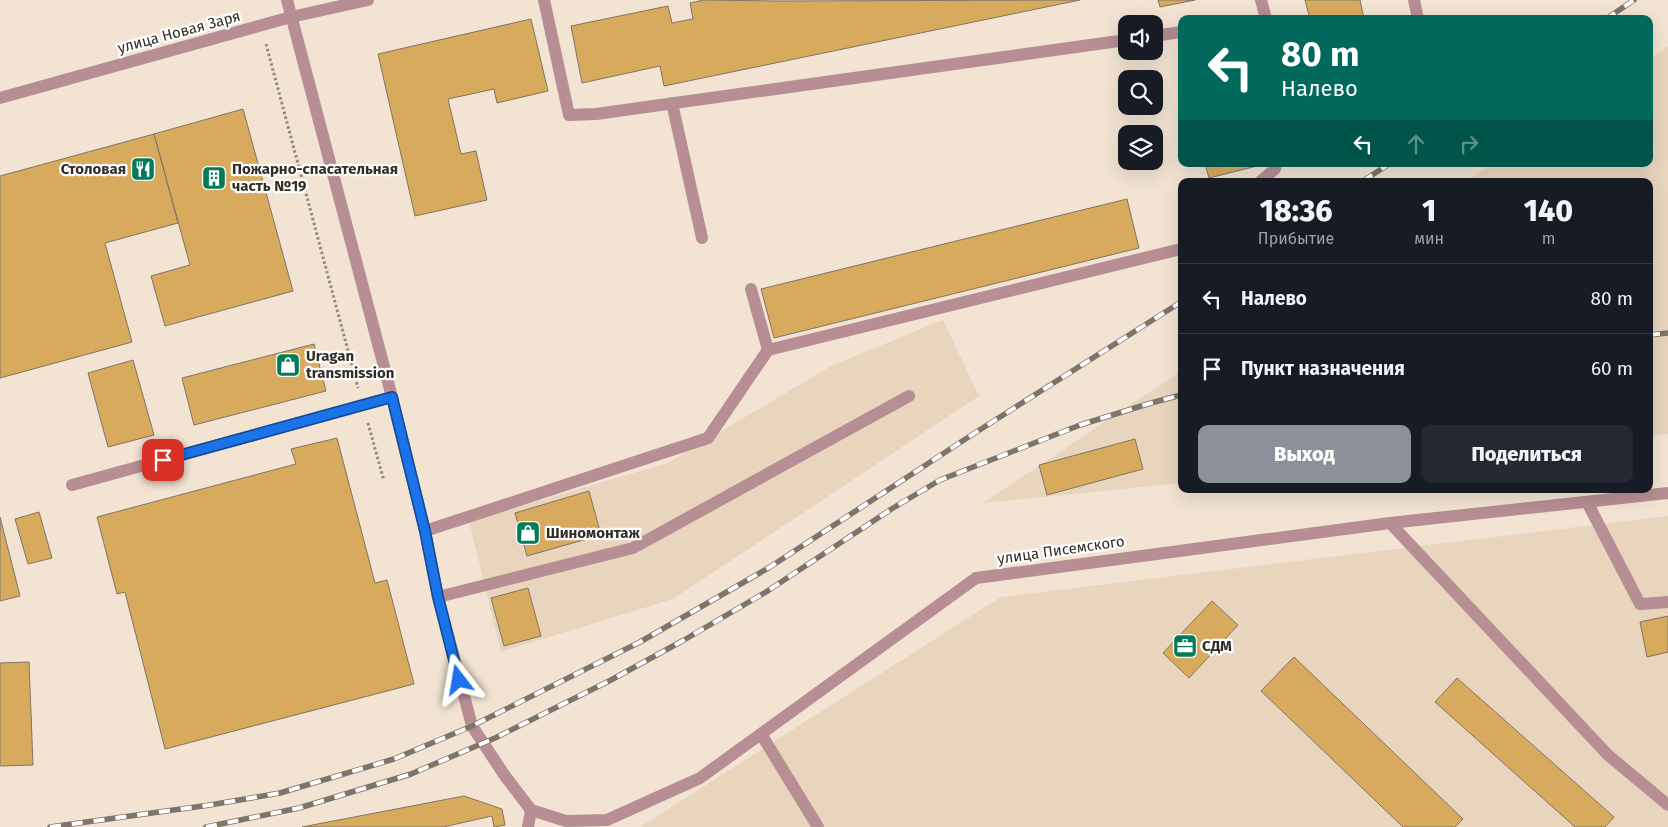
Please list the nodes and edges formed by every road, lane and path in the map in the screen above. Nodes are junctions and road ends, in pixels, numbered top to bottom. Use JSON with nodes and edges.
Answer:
{"nodes":[{"id":1,"x":287,"y":0,"type":"edge"},
{"id":2,"x":368,"y":0,"type":"edge"},
{"id":3,"x":544,"y":0,"type":"edge"},
{"id":4,"x":1261,"y":0,"type":"edge"},
{"id":5,"x":1414,"y":0,"type":"edge"},
{"id":6,"x":1265,"y":15,"type":"edge"},
{"id":7,"x":1417,"y":15,"type":"edge"},
{"id":8,"x":291,"y":17,"type":"junction"},
{"id":9,"x":261,"y":26,"type":"junction"},
{"id":10,"x":1178,"y":32,"type":"edge"},
{"id":11,"x":1163,"y":35,"type":"edge"},
{"id":12,"x":1118,"y":41,"type":"edge"},
{"id":13,"x":0,"y":98,"type":"edge"},
{"id":14,"x":672,"y":103,"type":"junction"},
{"id":15,"x":1275,"y":167,"type":"edge"},
{"id":16,"x":1264,"y":178,"type":"edge"},
{"id":17,"x":702,"y":238,"type":"dead end"},
{"id":18,"x":1178,"y":250,"type":"edge"},
{"id":19,"x":751,"y":289,"type":"dead end"},
{"id":20,"x":768,"y":350,"type":"junction"},
{"id":21,"x":909,"y":396,"type":"dead end"},
{"id":22,"x":392,"y":397,"type":"junction"},
{"id":23,"x":363,"y":405,"type":"junction"},
{"id":24,"x":384,"y":481,"type":"dead end"},
{"id":25,"x":72,"y":484,"type":"dead end"},
{"id":26,"x":1668,"y":493,"type":"edge"},
{"id":27,"x":1587,"y":502,"type":"junction"},
{"id":28,"x":1390,"y":523,"type":"junction"},
{"id":29,"x":425,"y":531,"type":"junction"},
{"id":30,"x":438,"y":597,"type":"junction"},
{"id":31,"x":1668,"y":602,"type":"edge"},
{"id":32,"x":761,"y":734,"type":"junction"},
{"id":33,"x":1668,"y":805,"type":"edge"},
{"id":34,"x":531,"y":810,"type":"junction"},
{"id":35,"x":528,"y":827,"type":"edge"},
{"id":36,"x":818,"y":827,"type":"edge"}],
"edges":[{"from":1,"to":8,"type":"street"},
{"from":2,"to":8,"type":"street","name":"улица Новая Заря"},
{"from":3,"to":14,"type":"street"},
{"from":4,"to":6,"type":"street"},
{"from":5,"to":7,"type":"street"},
{"from":8,"to":9,"type":"street","name":"улица Новая Заря"},
{"from":8,"to":22,"type":"street"},
{"from":9,"to":13,"type":"street","name":"улица Новая Заря"},
{"from":9,"to":23,"type":"path"},
{"from":10,"to":11,"type":"street"},
{"from":12,"to":14,"type":"street"},
{"from":14,"to":17,"type":"street"},
{"from":15,"to":16,"type":"street"},
{"from":18,"to":20,"type":"street"},
{"from":19,"to":20,"type":"street"},
{"from":20,"to":29,"type":"street"},
{"from":21,"to":30,"type":"street"},
{"from":22,"to":23,"type":"street"},
{"from":22,"to":29,"type":"street"},
{"from":23,"to":24,"type":"path"},
{"from":23,"to":25,"type":"street"},
{"from":26,"to":27,"type":"street","name":"улица Писемского"},
{"from":27,"to":28,"type":"street","name":"улица Писемского"},
{"from":27,"to":31,"type":"street"},
{"from":28,"to":32,"type":"street","name":"улица Писемского"},
{"from":28,"to":33,"type":"street"},
{"from":29,"to":30,"type":"street"},
{"from":30,"to":34,"type":"street"},
{"from":32,"to":34,"type":"street","name":"улица Писемского"},
{"from":32,"to":36,"type":"street"},
{"from":34,"to":35,"type":"street"}]}
